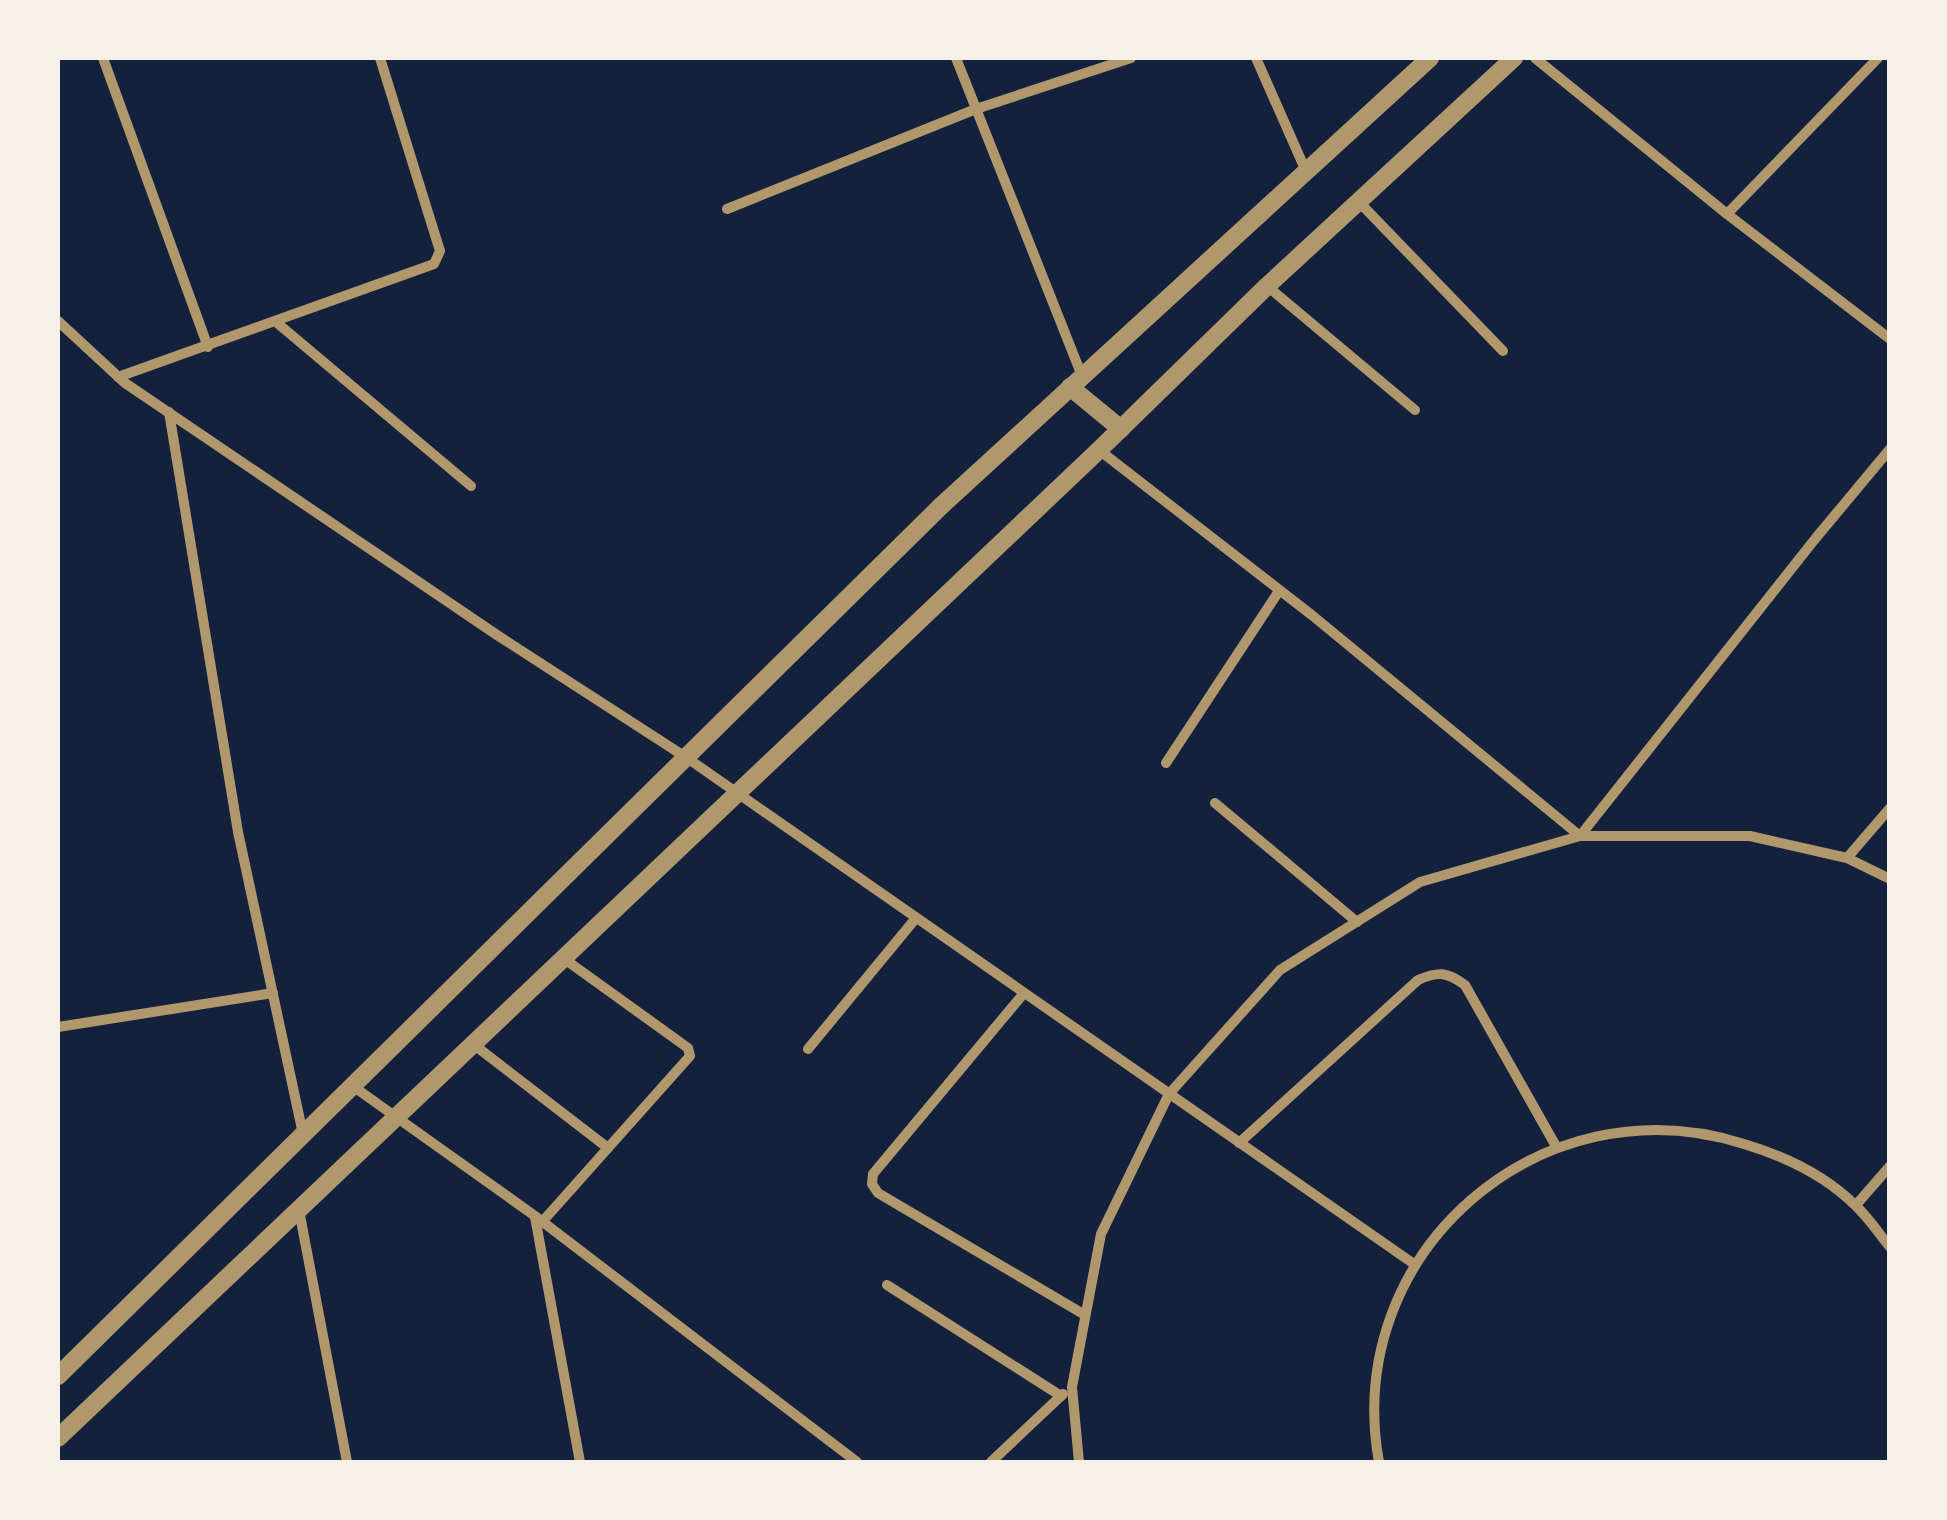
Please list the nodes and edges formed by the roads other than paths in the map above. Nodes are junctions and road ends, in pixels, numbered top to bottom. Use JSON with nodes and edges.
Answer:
{"nodes":[{"id":1,"x":103,"y":58,"type":"edge"},
{"id":2,"x":380,"y":58,"type":"edge"},
{"id":3,"x":956,"y":58,"type":"edge"},
{"id":4,"x":1131,"y":58,"type":"edge"},
{"id":5,"x":1256,"y":58,"type":"edge"},
{"id":6,"x":1514,"y":58,"type":"edge"},
{"id":7,"x":1535,"y":58,"type":"edge"},
{"id":8,"x":1878,"y":58,"type":"edge"},
{"id":9,"x":1420,"y":62,"type":"edge"},
{"id":10,"x":976,"y":108,"type":"junction"},
{"id":11,"x":1305,"y":169,"type":"junction"},
{"id":12,"x":1359,"y":202,"type":"junction"},
{"id":13,"x":726,"y":209,"type":"dead end"},
{"id":14,"x":1727,"y":214,"type":"junction"},
{"id":15,"x":1267,"y":286,"type":"junction"},
{"id":16,"x":58,"y":321,"type":"edge"},
{"id":17,"x":276,"y":322,"type":"junction"},
{"id":18,"x":1890,"y":338,"type":"edge"},
{"id":19,"x":208,"y":347,"type":"junction"},
{"id":20,"x":1503,"y":352,"type":"dead end"},
{"id":21,"x":118,"y":377,"type":"junction"},
{"id":22,"x":1076,"y":381,"type":"junction"},
{"id":23,"x":1416,"y":410,"type":"dead end"},
{"id":24,"x":169,"y":412,"type":"junction"},
{"id":25,"x":1120,"y":429,"type":"junction"},
{"id":26,"x":1890,"y":449,"type":"edge"},
{"id":27,"x":1099,"y":450,"type":"junction"},
{"id":28,"x":471,"y":486,"type":"dead end"},
{"id":29,"x":1280,"y":592,"type":"junction"},
{"id":30,"x":686,"y":758,"type":"junction"},
{"id":31,"x":1166,"y":763,"type":"dead end"},
{"id":32,"x":737,"y":793,"type":"junction"},
{"id":33,"x":1215,"y":803,"type":"dead end"},
{"id":34,"x":1890,"y":808,"type":"edge"},
{"id":35,"x":1580,"y":836,"type":"junction"},
{"id":36,"x":1847,"y":858,"type":"junction"},
{"id":37,"x":1890,"y":879,"type":"edge"},
{"id":38,"x":916,"y":918,"type":"junction"},
{"id":39,"x":1357,"y":922,"type":"junction"},
{"id":40,"x":563,"y":958,"type":"junction"},
{"id":41,"x":273,"y":993,"type":"junction"},
{"id":42,"x":1024,"y":993,"type":"junction"},
{"id":43,"x":58,"y":1027,"type":"edge"},
{"id":44,"x":472,"y":1043,"type":"junction"},
{"id":45,"x":808,"y":1049,"type":"dead end"},
{"id":46,"x":354,"y":1086,"type":"junction"},
{"id":47,"x":1169,"y":1094,"type":"junction"},
{"id":48,"x":398,"y":1117,"type":"junction"},
{"id":49,"x":304,"y":1136,"type":"junction"},
{"id":50,"x":1240,"y":1143,"type":"junction"},
{"id":51,"x":608,"y":1148,"type":"junction"},
{"id":52,"x":1557,"y":1148,"type":"junction"},
{"id":53,"x":1890,"y":1166,"type":"edge"},
{"id":54,"x":1856,"y":1205,"type":"junction"},
{"id":55,"x":299,"y":1210,"type":"junction"},
{"id":56,"x":539,"y":1219,"type":"junction"},
{"id":57,"x":1890,"y":1248,"type":"edge"},
{"id":58,"x":1414,"y":1264,"type":"junction"},
{"id":59,"x":887,"y":1285,"type":"dead end"},
{"id":60,"x":1086,"y":1315,"type":"junction"},
{"id":61,"x":58,"y":1376,"type":"edge"},
{"id":62,"x":1072,"y":1387,"type":"junction"},
{"id":63,"x":1061,"y":1396,"type":"junction"},
{"id":64,"x":58,"y":1438,"type":"edge"},
{"id":65,"x":346,"y":1462,"type":"edge"},
{"id":66,"x":580,"y":1462,"type":"edge"},
{"id":67,"x":857,"y":1462,"type":"edge"},
{"id":68,"x":991,"y":1462,"type":"edge"},
{"id":69,"x":1079,"y":1462,"type":"edge"},
{"id":70,"x":1379,"y":1462,"type":"edge"}],
"edges":[{"from":1,"to":19,"type":"street"},
{"from":2,"to":17,"type":"street"},
{"from":3,"to":10,"type":"street"},
{"from":4,"to":10,"type":"street"},
{"from":5,"to":11,"type":"street"},
{"from":6,"to":12,"type":"street"},
{"from":7,"to":14,"type":"street"},
{"from":8,"to":14,"type":"street"},
{"from":9,"to":11,"type":"street"},
{"from":10,"to":13,"type":"street"},
{"from":10,"to":22,"type":"street"},
{"from":11,"to":22,"type":"street"},
{"from":12,"to":15,"type":"street"},
{"from":12,"to":20,"type":"street"},
{"from":14,"to":18,"type":"street"},
{"from":15,"to":23,"type":"street"},
{"from":15,"to":25,"type":"street"},
{"from":16,"to":21,"type":"street"},
{"from":17,"to":19,"type":"street"},
{"from":17,"to":28,"type":"street"},
{"from":19,"to":21,"type":"street"},
{"from":21,"to":24,"type":"street"},
{"from":22,"to":25,"type":"street"},
{"from":22,"to":30,"type":"street"},
{"from":24,"to":30,"type":"street"},
{"from":24,"to":41,"type":"street"},
{"from":25,"to":27,"type":"street"},
{"from":26,"to":35,"type":"street"},
{"from":27,"to":29,"type":"street"},
{"from":27,"to":32,"type":"street"},
{"from":29,"to":31,"type":"street"},
{"from":29,"to":35,"type":"street"},
{"from":30,"to":32,"type":"street"},
{"from":30,"to":46,"type":"street"},
{"from":32,"to":38,"type":"street"},
{"from":32,"to":40,"type":"street"},
{"from":33,"to":39,"type":"street"},
{"from":34,"to":36,"type":"street"},
{"from":35,"to":36,"type":"street"},
{"from":35,"to":39,"type":"street"},
{"from":36,"to":37,"type":"street"},
{"from":38,"to":42,"type":"street"},
{"from":38,"to":45,"type":"street"},
{"from":39,"to":47,"type":"street"},
{"from":40,"to":44,"type":"street"},
{"from":40,"to":51,"type":"street"},
{"from":41,"to":43,"type":"street"},
{"from":41,"to":49,"type":"street"},
{"from":42,"to":47,"type":"street"},
{"from":42,"to":60,"type":"street"},
{"from":44,"to":48,"type":"street"},
{"from":44,"to":51,"type":"street"},
{"from":46,"to":48,"type":"street"},
{"from":46,"to":49,"type":"street"},
{"from":47,"to":50,"type":"street"},
{"from":47,"to":60,"type":"street"},
{"from":48,"to":55,"type":"street"},
{"from":48,"to":56,"type":"street"},
{"from":49,"to":61,"type":"street"},
{"from":50,"to":52,"type":"street"},
{"from":50,"to":58,"type":"street"},
{"from":51,"to":56,"type":"street"},
{"from":52,"to":54,"type":"street"},
{"from":52,"to":58,"type":"street"},
{"from":53,"to":54,"type":"street"},
{"from":54,"to":57,"type":"street"},
{"from":55,"to":64,"type":"street"},
{"from":55,"to":65,"type":"street"},
{"from":56,"to":66,"type":"street"},
{"from":56,"to":67,"type":"street"},
{"from":58,"to":70,"type":"street"},
{"from":59,"to":63,"type":"street"},
{"from":60,"to":62,"type":"street"},
{"from":62,"to":63,"type":"street"},
{"from":62,"to":69,"type":"street"},
{"from":63,"to":68,"type":"street"}]}
